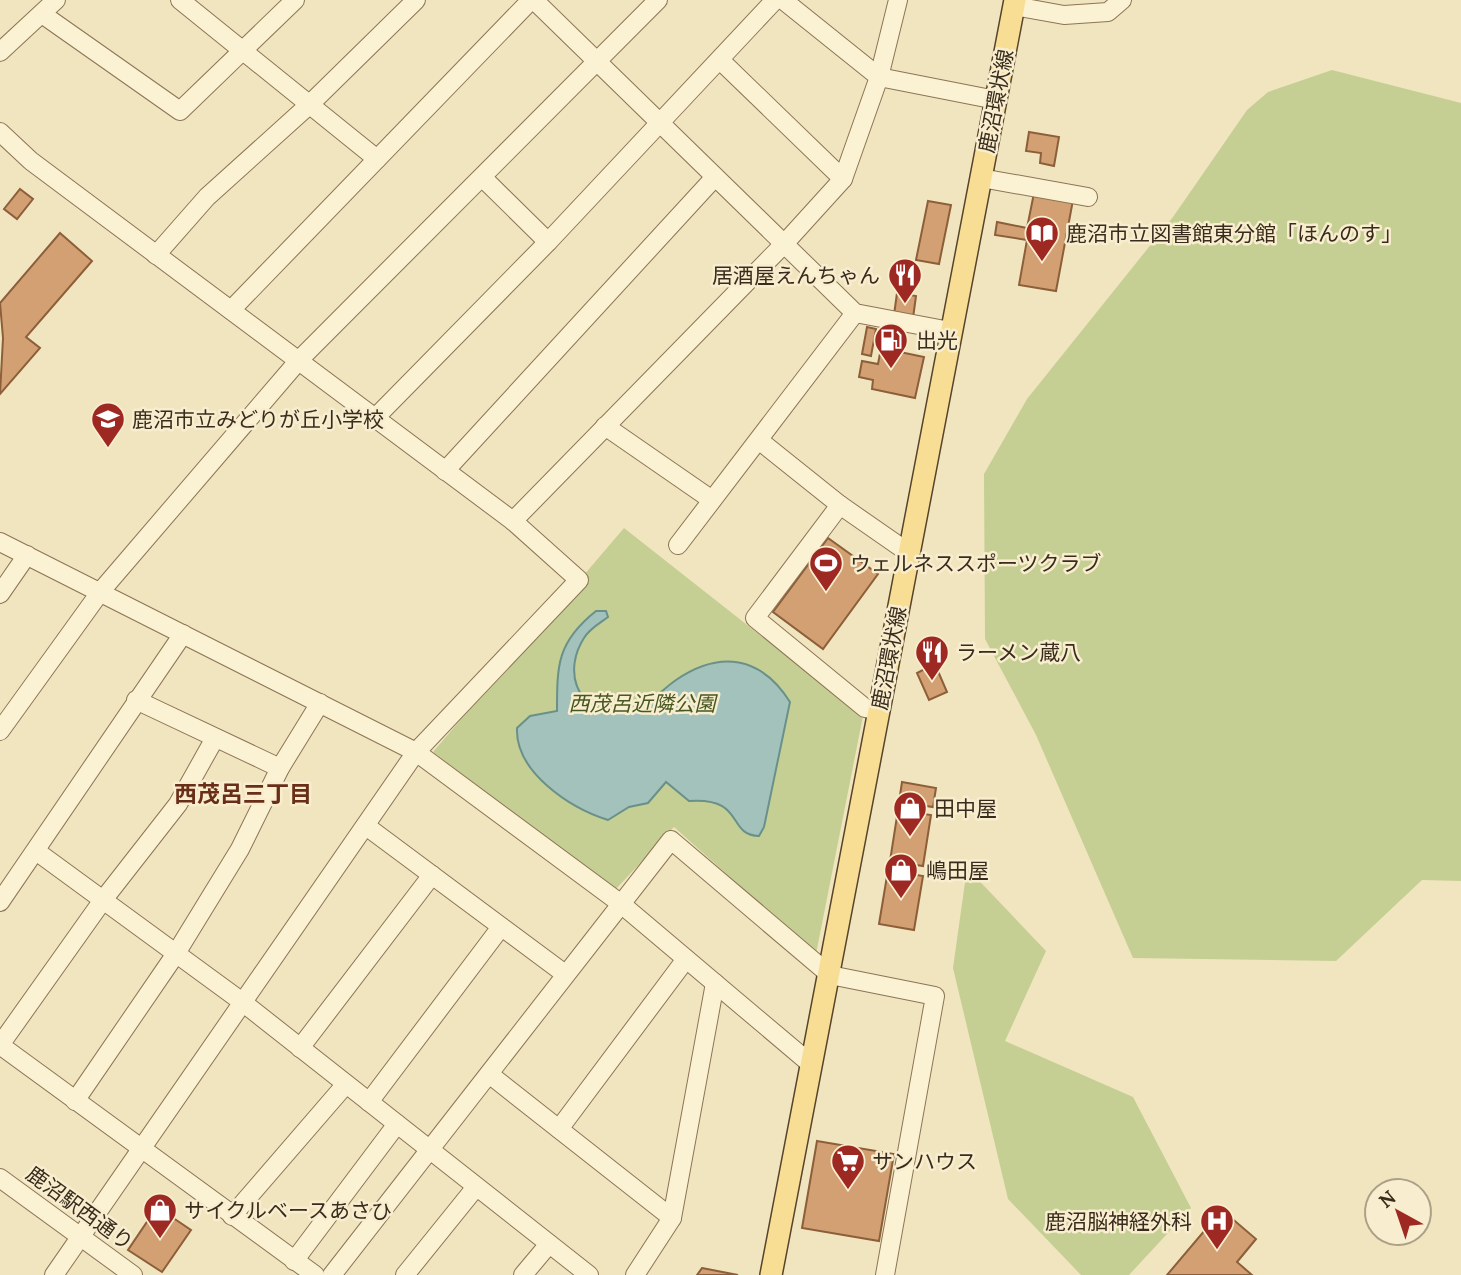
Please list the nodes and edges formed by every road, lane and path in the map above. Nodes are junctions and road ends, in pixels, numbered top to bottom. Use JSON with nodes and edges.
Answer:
{"nodes":[{"id":1,"x":56,"y":0,"type":"edge"},
{"id":2,"x":180,"y":0,"type":"edge"},
{"id":3,"x":295,"y":0,"type":"edge"},
{"id":4,"x":416,"y":0,"type":"edge"},
{"id":5,"x":533,"y":0,"type":"edge"},
{"id":6,"x":658,"y":0,"type":"edge"},
{"id":7,"x":775,"y":0,"type":"edge"},
{"id":8,"x":783,"y":0,"type":"edge"},
{"id":9,"x":898,"y":0,"type":"edge"},
{"id":10,"x":1122,"y":0,"type":"edge"},
{"id":11,"x":1014,"y":3,"type":"edge"},
{"id":12,"x":42,"y":14,"type":"junction"},
{"id":13,"x":243,"y":51,"type":"junction"},
{"id":14,"x":0,"y":52,"type":"edge"},
{"id":15,"x":720,"y":60,"type":"junction"},
{"id":16,"x":597,"y":61,"type":"junction"},
{"id":17,"x":879,"y":76,"type":"junction"},
{"id":18,"x":996,"y":100,"type":"junction"},
{"id":19,"x":309,"y":105,"type":"junction"},
{"id":20,"x":661,"y":123,"type":"junction"},
{"id":21,"x":0,"y":132,"type":"edge"},
{"id":22,"x":377,"y":159,"type":"junction"},
{"id":23,"x":715,"y":177,"type":"junction"},
{"id":24,"x":483,"y":178,"type":"junction"},
{"id":25,"x":981,"y":178,"type":"junction"},
{"id":26,"x":843,"y":179,"type":"junction"},
{"id":27,"x":1088,"y":197,"type":"dead end"},
{"id":28,"x":548,"y":242,"type":"junction"},
{"id":29,"x":785,"y":244,"type":"junction"},
{"id":30,"x":156,"y":255,"type":"junction"},
{"id":31,"x":230,"y":310,"type":"junction"},
{"id":32,"x":856,"y":313,"type":"junction"},
{"id":33,"x":950,"y":331,"type":"junction"},
{"id":34,"x":300,"y":359,"type":"junction"},
{"id":35,"x":375,"y":418,"type":"junction"},
{"id":36,"x":605,"y":426,"type":"junction"},
{"id":37,"x":760,"y":441,"type":"junction"},
{"id":38,"x":445,"y":471,"type":"junction"},
{"id":39,"x":712,"y":500,"type":"junction"},
{"id":40,"x":840,"y":505,"type":"junction"},
{"id":41,"x":513,"y":521,"type":"junction"},
{"id":42,"x":0,"y":542,"type":"edge"},
{"id":43,"x":678,"y":545,"type":"dead end"},
{"id":44,"x":909,"y":553,"type":"junction"},
{"id":45,"x":27,"y":555,"type":"junction"},
{"id":46,"x":101,"y":591,"type":"junction"},
{"id":47,"x":0,"y":594,"type":"edge"},
{"id":48,"x":183,"y":634,"type":"junction"},
{"id":49,"x":136,"y":700,"type":"junction"},
{"id":50,"x":320,"y":703,"type":"junction"},
{"id":51,"x":880,"y":710,"type":"junction"},
{"id":52,"x":0,"y":731,"type":"edge"},
{"id":53,"x":215,"y":738,"type":"junction"},
{"id":54,"x":416,"y":752,"type":"junction"},
{"id":55,"x":280,"y":768,"type":"junction"},
{"id":56,"x":366,"y":826,"type":"junction"},
{"id":57,"x":36,"y":852,"type":"junction"},
{"id":58,"x":432,"y":875,"type":"junction"},
{"id":59,"x":103,"y":900,"type":"junction"},
{"id":60,"x":0,"y":902,"type":"edge"},
{"id":61,"x":620,"y":903,"type":"junction"},
{"id":62,"x":501,"y":927,"type":"junction"},
{"id":63,"x":175,"y":955,"type":"junction"},
{"id":64,"x":686,"y":959,"type":"junction"},
{"id":65,"x":565,"y":974,"type":"junction"},
{"id":66,"x":830,"y":975,"type":"junction"},
{"id":67,"x":715,"y":983,"type":"junction"},
{"id":68,"x":241,"y":1002,"type":"junction"},
{"id":69,"x":300,"y":1048,"type":"junction"},
{"id":70,"x":813,"y":1065,"type":"junction"},
{"id":71,"x":489,"y":1074,"type":"junction"},
{"id":72,"x":346,"y":1084,"type":"junction"},
{"id":73,"x":75,"y":1101,"type":"junction"},
{"id":74,"x":369,"y":1102,"type":"junction"},
{"id":75,"x":397,"y":1124,"type":"junction"},
{"id":76,"x":559,"y":1129,"type":"junction"},
{"id":77,"x":142,"y":1148,"type":"junction"},
{"id":78,"x":430,"y":1150,"type":"junction"},
{"id":79,"x":0,"y":1178,"type":"edge"},
{"id":80,"x":476,"y":1186,"type":"junction"},
{"id":81,"x":232,"y":1216,"type":"junction"},
{"id":82,"x":672,"y":1218,"type":"junction"},
{"id":83,"x":81,"y":1237,"type":"junction"},
{"id":84,"x":549,"y":1244,"type":"junction"},
{"id":85,"x":294,"y":1261,"type":"junction"},
{"id":86,"x":54,"y":1275,"type":"edge"},
{"id":87,"x":133,"y":1275,"type":"edge"},
{"id":88,"x":315,"y":1275,"type":"edge"},
{"id":89,"x":332,"y":1275,"type":"edge"},
{"id":90,"x":405,"y":1275,"type":"edge"},
{"id":91,"x":523,"y":1275,"type":"edge"},
{"id":92,"x":589,"y":1275,"type":"edge"},
{"id":93,"x":635,"y":1275,"type":"edge"},
{"id":94,"x":771,"y":1275,"type":"edge"},
{"id":95,"x":885,"y":1275,"type":"edge"}],
"edges":[{"from":1,"to":12,"type":"street"},
{"from":2,"to":13,"type":"street"},
{"from":3,"to":13,"type":"street"},
{"from":4,"to":19,"type":"street"},
{"from":5,"to":16,"type":"street"},
{"from":5,"to":22,"type":"street"},
{"from":6,"to":16,"type":"street"},
{"from":7,"to":15,"type":"street"},
{"from":8,"to":17,"type":"street"},
{"from":9,"to":17,"type":"street"},
{"from":10,"to":11,"type":"street"},
{"from":11,"to":18,"type":"main road","name":"鹿沼環状線"},
{"from":12,"to":13,"type":"street"},
{"from":12,"to":14,"type":"street"},
{"from":13,"to":19,"type":"street"},
{"from":15,"to":20,"type":"street"},
{"from":15,"to":26,"type":"street"},
{"from":16,"to":20,"type":"street"},
{"from":16,"to":24,"type":"street"},
{"from":17,"to":18,"type":"street"},
{"from":17,"to":26,"type":"street"},
{"from":18,"to":25,"type":"main road","name":"鹿沼環状線"},
{"from":19,"to":22,"type":"street"},
{"from":19,"to":30,"type":"street"},
{"from":20,"to":23,"type":"street"},
{"from":20,"to":28,"type":"street"},
{"from":21,"to":30,"type":"street"},
{"from":22,"to":31,"type":"street"},
{"from":23,"to":29,"type":"street"},
{"from":23,"to":38,"type":"street"},
{"from":24,"to":28,"type":"street"},
{"from":24,"to":34,"type":"street"},
{"from":25,"to":27,"type":"street"},
{"from":25,"to":33,"type":"main road","name":"鹿沼環状線"},
{"from":26,"to":29,"type":"street"},
{"from":28,"to":35,"type":"street"},
{"from":29,"to":32,"type":"street"},
{"from":29,"to":36,"type":"street"},
{"from":30,"to":31,"type":"street"},
{"from":31,"to":34,"type":"street"},
{"from":32,"to":33,"type":"street"},
{"from":32,"to":37,"type":"street"},
{"from":33,"to":44,"type":"main road","name":"鹿沼環状線"},
{"from":34,"to":35,"type":"street"},
{"from":34,"to":46,"type":"street"},
{"from":35,"to":38,"type":"street"},
{"from":36,"to":39,"type":"street"},
{"from":36,"to":41,"type":"street"},
{"from":37,"to":39,"type":"street"},
{"from":37,"to":40,"type":"street"},
{"from":38,"to":41,"type":"street"},
{"from":39,"to":43,"type":"street"},
{"from":40,"to":44,"type":"street"},
{"from":40,"to":51,"type":"street"},
{"from":41,"to":54,"type":"street"},
{"from":42,"to":45,"type":"street"},
{"from":44,"to":51,"type":"main road","name":"鹿沼環状線"},
{"from":45,"to":46,"type":"street"},
{"from":45,"to":47,"type":"street"},
{"from":46,"to":48,"type":"street"},
{"from":46,"to":52,"type":"street"},
{"from":48,"to":49,"type":"street"},
{"from":48,"to":50,"type":"street"},
{"from":49,"to":53,"type":"street"},
{"from":49,"to":57,"type":"street"},
{"from":50,"to":54,"type":"street"},
{"from":50,"to":55,"type":"street"},
{"from":51,"to":66,"type":"main road","name":"鹿沼環状線"},
{"from":53,"to":55,"type":"street"},
{"from":53,"to":59,"type":"street"},
{"from":54,"to":56,"type":"street"},
{"from":54,"to":61,"type":"street"},
{"from":55,"to":63,"type":"street"},
{"from":56,"to":58,"type":"street"},
{"from":56,"to":68,"type":"street"},
{"from":57,"to":59,"type":"street"},
{"from":57,"to":60,"type":"street"},
{"from":58,"to":62,"type":"street"},
{"from":58,"to":69,"type":"street"},
{"from":59,"to":63,"type":"street"},
{"from":59,"to":73,"type":"street"},
{"from":61,"to":64,"type":"street"},
{"from":61,"to":65,"type":"street"},
{"from":61,"to":66,"type":"street"},
{"from":62,"to":65,"type":"street"},
{"from":62,"to":74,"type":"street"},
{"from":63,"to":68,"type":"street"},
{"from":63,"to":73,"type":"street"},
{"from":64,"to":67,"type":"street"},
{"from":64,"to":76,"type":"street"},
{"from":65,"to":71,"type":"street"},
{"from":66,"to":70,"type":"main road","name":"鹿沼環状線"},
{"from":66,"to":95,"type":"street"},
{"from":67,"to":70,"type":"street"},
{"from":67,"to":82,"type":"street"},
{"from":68,"to":69,"type":"street"},
{"from":68,"to":77,"type":"street"},
{"from":69,"to":72,"type":"street"},
{"from":70,"to":94,"type":"main road","name":"鹿沼環状線"},
{"from":71,"to":76,"type":"street"},
{"from":71,"to":78,"type":"street"},
{"from":72,"to":74,"type":"street"},
{"from":72,"to":81,"type":"street"},
{"from":73,"to":77,"type":"street"},
{"from":74,"to":75,"type":"street"},
{"from":75,"to":78,"type":"street"},
{"from":75,"to":85,"type":"street"},
{"from":76,"to":82,"type":"street"},
{"from":77,"to":81,"type":"street"},
{"from":77,"to":83,"type":"street"},
{"from":78,"to":80,"type":"street"},
{"from":78,"to":89,"type":"street"},
{"from":79,"to":83,"type":"street","name":"鹿沼駅西通り"},
{"from":80,"to":84,"type":"street"},
{"from":80,"to":90,"type":"street"},
{"from":81,"to":85,"type":"street"},
{"from":82,"to":93,"type":"street"},
{"from":83,"to":86,"type":"street"},
{"from":83,"to":87,"type":"street","name":"鹿沼駅西通り"},
{"from":84,"to":91,"type":"street"},
{"from":84,"to":92,"type":"street"},
{"from":85,"to":88,"type":"street"}]}
